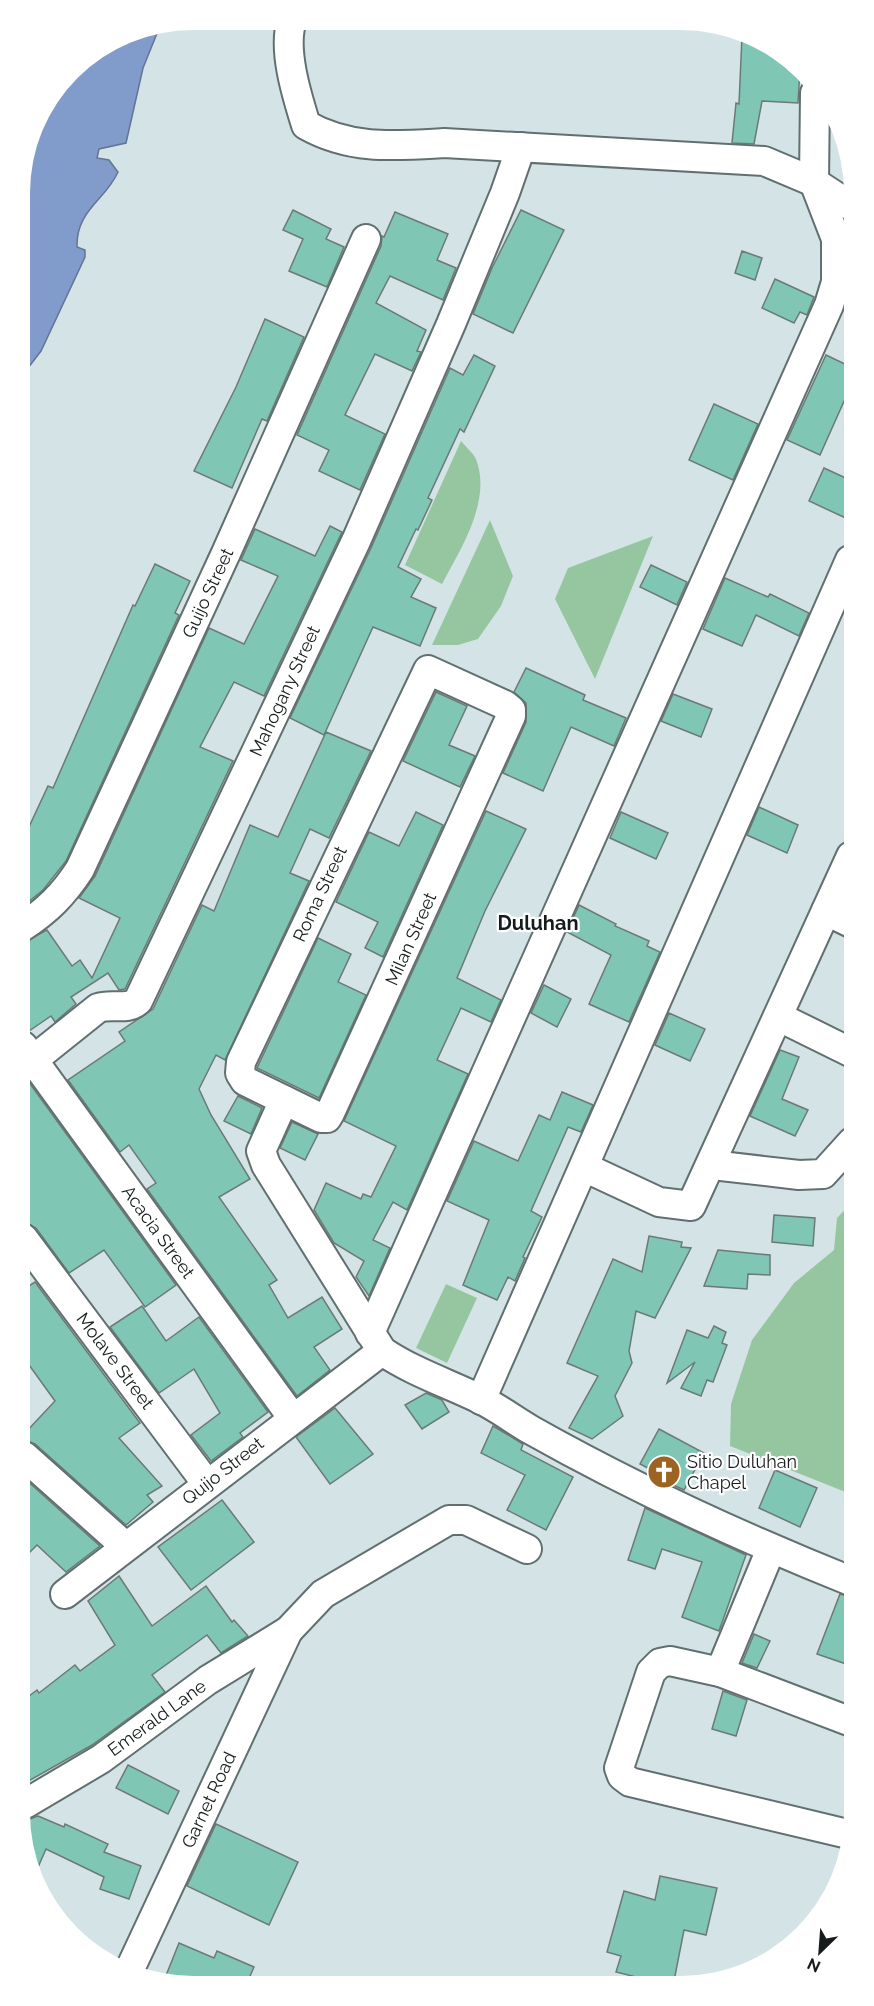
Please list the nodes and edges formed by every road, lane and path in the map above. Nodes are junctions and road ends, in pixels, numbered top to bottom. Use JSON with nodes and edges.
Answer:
{"nodes":[{"id":1,"x":289,"y":30,"type":"edge"},
{"id":2,"x":815,"y":101,"type":"edge"},
{"id":3,"x":521,"y":147,"type":"junction"},
{"id":4,"x":814,"y":182,"type":"junction"},
{"id":5,"x":844,"y":202,"type":"edge"},
{"id":6,"x":366,"y":239,"type":"dead end"},
{"id":7,"x":844,"y":574,"type":"edge"},
{"id":8,"x":511,"y":716,"type":"joint"},
{"id":9,"x":844,"y":871,"type":"edge"},
{"id":10,"x":826,"y":911,"type":"junction"},
{"id":11,"x":844,"y":920,"type":"edge"},
{"id":12,"x":30,"y":922,"type":"edge"},
{"id":13,"x":778,"y":1017,"type":"junction"},
{"id":14,"x":844,"y":1049,"type":"edge"},
{"id":15,"x":30,"y":1052,"type":"edge"},
{"id":16,"x":30,"y":1056,"type":"edge"},
{"id":17,"x":284,"y":1100,"type":"junction"},
{"id":18,"x":844,"y":1151,"type":"edge"},
{"id":19,"x":712,"y":1165,"type":"junction"},
{"id":20,"x":584,"y":1167,"type":"junction"},
{"id":21,"x":30,"y":1247,"type":"edge"},
{"id":22,"x":376,"y":1342,"type":"junction"},
{"id":23,"x":481,"y":1400,"type":"junction"},
{"id":24,"x":292,"y":1417,"type":"junction"},
{"id":25,"x":30,"y":1461,"type":"edge"},
{"id":26,"x":207,"y":1484,"type":"junction"},
{"id":27,"x":124,"y":1546,"type":"junction"},
{"id":28,"x":527,"y":1549,"type":"dead end"},
{"id":29,"x":771,"y":1550,"type":"junction"},
{"id":30,"x":844,"y":1578,"type":"edge"},
{"id":31,"x":65,"y":1593,"type":"dead end"},
{"id":32,"x":288,"y":1631,"type":"junction"},
{"id":33,"x":720,"y":1672,"type":"junction"},
{"id":34,"x":844,"y":1719,"type":"edge"},
{"id":35,"x":30,"y":1800,"type":"edge"},
{"id":36,"x":843,"y":1832,"type":"edge"},
{"id":37,"x":132,"y":1964,"type":"edge"}],
"edges":[{"from":1,"to":3,"type":"street"},
{"from":2,"to":4,"type":"street"},
{"from":3,"to":4,"type":"street"},
{"from":3,"to":15,"type":"street","name":"Mahogany Street"},
{"from":4,"to":5,"type":"street"},
{"from":4,"to":22,"type":"street"},
{"from":6,"to":12,"type":"street","name":"Guijo Street"},
{"from":7,"to":20,"type":"street"},
{"from":8,"to":17,"type":"street","name":"Milan Street"},
{"from":8,"to":17,"type":"street","name":"Roma Street"},
{"from":9,"to":10,"type":"street"},
{"from":10,"to":11,"type":"street"},
{"from":10,"to":13,"type":"street"},
{"from":13,"to":14,"type":"street"},
{"from":13,"to":19,"type":"street"},
{"from":16,"to":24,"type":"street","name":"Acacia Street"},
{"from":17,"to":22,"type":"street"},
{"from":18,"to":19,"type":"street"},
{"from":19,"to":20,"type":"street"},
{"from":20,"to":23,"type":"street"},
{"from":21,"to":26,"type":"street","name":"Molave Street"},
{"from":22,"to":23,"type":"street"},
{"from":22,"to":24,"type":"street","name":"Quijo Street"},
{"from":23,"to":29,"type":"street"},
{"from":24,"to":26,"type":"street","name":"Quijo Street"},
{"from":25,"to":27,"type":"street"},
{"from":26,"to":27,"type":"street","name":"Quijo Street"},
{"from":27,"to":31,"type":"street","name":"Quijo Street"},
{"from":28,"to":32,"type":"street"},
{"from":29,"to":30,"type":"street"},
{"from":29,"to":33,"type":"street"},
{"from":32,"to":35,"type":"street","name":"Emerald Lane"},
{"from":32,"to":37,"type":"street","name":"Garnet Road"},
{"from":33,"to":34,"type":"street"},
{"from":33,"to":36,"type":"street"}]}
